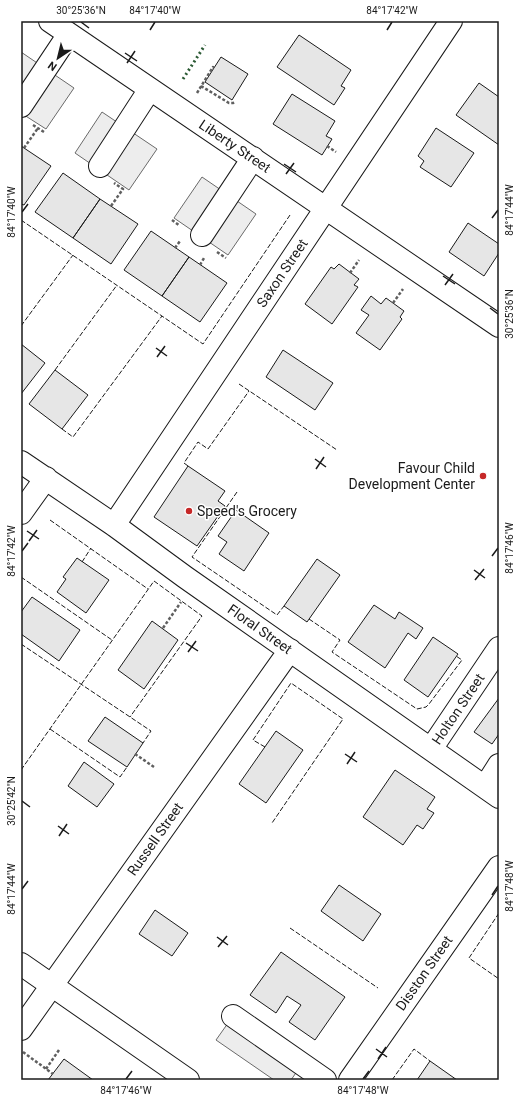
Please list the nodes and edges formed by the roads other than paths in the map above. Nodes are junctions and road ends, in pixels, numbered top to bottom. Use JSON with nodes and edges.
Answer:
{"nodes":[{"id":1,"x":50,"y":21,"type":"edge"},
{"id":2,"x":451,"y":21,"type":"edge"},
{"id":3,"x":69,"y":34,"type":"junction"},
{"id":4,"x":150,"y":89,"type":"junction"},
{"id":5,"x":21,"y":106,"type":"edge"},
{"id":6,"x":253,"y":158,"type":"junction"},
{"id":7,"x":100,"y":166,"type":"dead end"},
{"id":8,"x":326,"y":208,"type":"junction"},
{"id":9,"x":202,"y":235,"type":"dead end"},
{"id":10,"x":499,"y":326,"type":"edge"},
{"id":11,"x":21,"y":462,"type":"edge"},
{"id":12,"x":46,"y":478,"type":"junction"},
{"id":13,"x":21,"y":513,"type":"edge"},
{"id":14,"x":114,"y":525,"type":"junction"},
{"id":15,"x":290,"y":650,"type":"junction"},
{"id":16,"x":497,"y":656,"type":"edge"},
{"id":17,"x":431,"y":749,"type":"junction"},
{"id":18,"x":499,"y":765,"type":"edge"},
{"id":19,"x":492,"y":792,"type":"edge"},
{"id":20,"x":499,"y":867,"type":"edge"},
{"id":21,"x":21,"y":964,"type":"edge"},
{"id":22,"x":52,"y":985,"type":"junction"},
{"id":23,"x":233,"y":1016,"type":"dead end"},
{"id":24,"x":21,"y":1029,"type":"edge"},
{"id":25,"x":188,"y":1080,"type":"edge"},
{"id":26,"x":325,"y":1080,"type":"edge"},
{"id":27,"x":350,"y":1080,"type":"edge"}],
"edges":[{"from":1,"to":3,"type":"street","name":"Liberty Street"},
{"from":2,"to":8,"type":"street","name":"Saxon Street"},
{"from":3,"to":4,"type":"street","name":"Liberty Street"},
{"from":3,"to":5,"type":"street"},
{"from":4,"to":6,"type":"street","name":"Liberty Street"},
{"from":4,"to":7,"type":"street"},
{"from":6,"to":8,"type":"street","name":"Liberty Street"},
{"from":6,"to":9,"type":"street"},
{"from":8,"to":10,"type":"street","name":"Liberty Street"},
{"from":8,"to":14,"type":"street","name":"Saxon Street"},
{"from":11,"to":12,"type":"street","name":"Floral Street"},
{"from":12,"to":13,"type":"street"},
{"from":12,"to":14,"type":"street","name":"Floral Street"},
{"from":14,"to":15,"type":"street","name":"Floral Street"},
{"from":15,"to":17,"type":"street","name":"Floral Street"},
{"from":15,"to":22,"type":"street","name":"Russell Street"},
{"from":16,"to":17,"type":"street","name":"Holton Street"},
{"from":17,"to":19,"type":"street","name":"Floral Street"},
{"from":18,"to":19,"type":"street"},
{"from":20,"to":27,"type":"street","name":"Disston Street"},
{"from":21,"to":22,"type":"street"},
{"from":22,"to":24,"type":"street","name":"Russell Street"},
{"from":22,"to":25,"type":"street"},
{"from":23,"to":26,"type":"street"}]}
